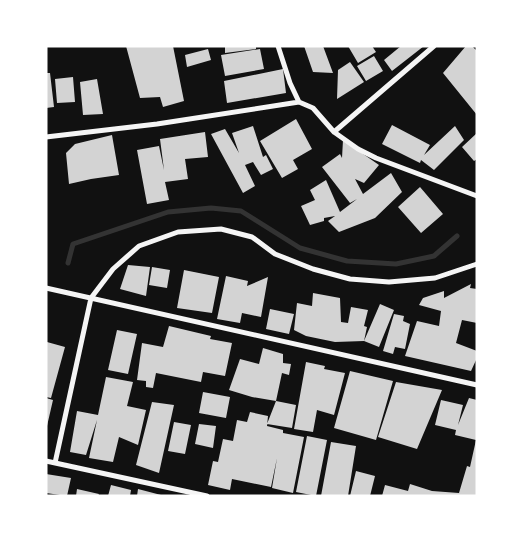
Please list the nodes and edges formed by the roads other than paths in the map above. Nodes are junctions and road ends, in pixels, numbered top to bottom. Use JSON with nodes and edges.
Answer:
{"nodes":[{"id":1,"x":278,"y":46,"type":"edge"},
{"id":2,"x":434,"y":46,"type":"edge"},
{"id":3,"x":299,"y":102,"type":"junction"},
{"id":4,"x":334,"y":132,"type":"junction"},
{"id":5,"x":46,"y":137,"type":"edge"},
{"id":6,"x":477,"y":196,"type":"edge"},
{"id":7,"x":477,"y":264,"type":"edge"},
{"id":8,"x":46,"y":288,"type":"edge"},
{"id":9,"x":91,"y":298,"type":"junction"},
{"id":10,"x":477,"y":386,"type":"edge"},
{"id":11,"x":46,"y":461,"type":"edge"},
{"id":12,"x":55,"y":463,"type":"junction"},
{"id":13,"x":207,"y":496,"type":"edge"}],
"edges":[{"from":1,"to":3,"type":"street"},
{"from":2,"to":4,"type":"street"},
{"from":3,"to":4,"type":"street"},
{"from":3,"to":5,"type":"street"},
{"from":4,"to":6,"type":"street"},
{"from":7,"to":9,"type":"street"},
{"from":8,"to":9,"type":"street"},
{"from":9,"to":10,"type":"street"},
{"from":9,"to":12,"type":"street"},
{"from":11,"to":12,"type":"street"},
{"from":12,"to":13,"type":"street"}]}
